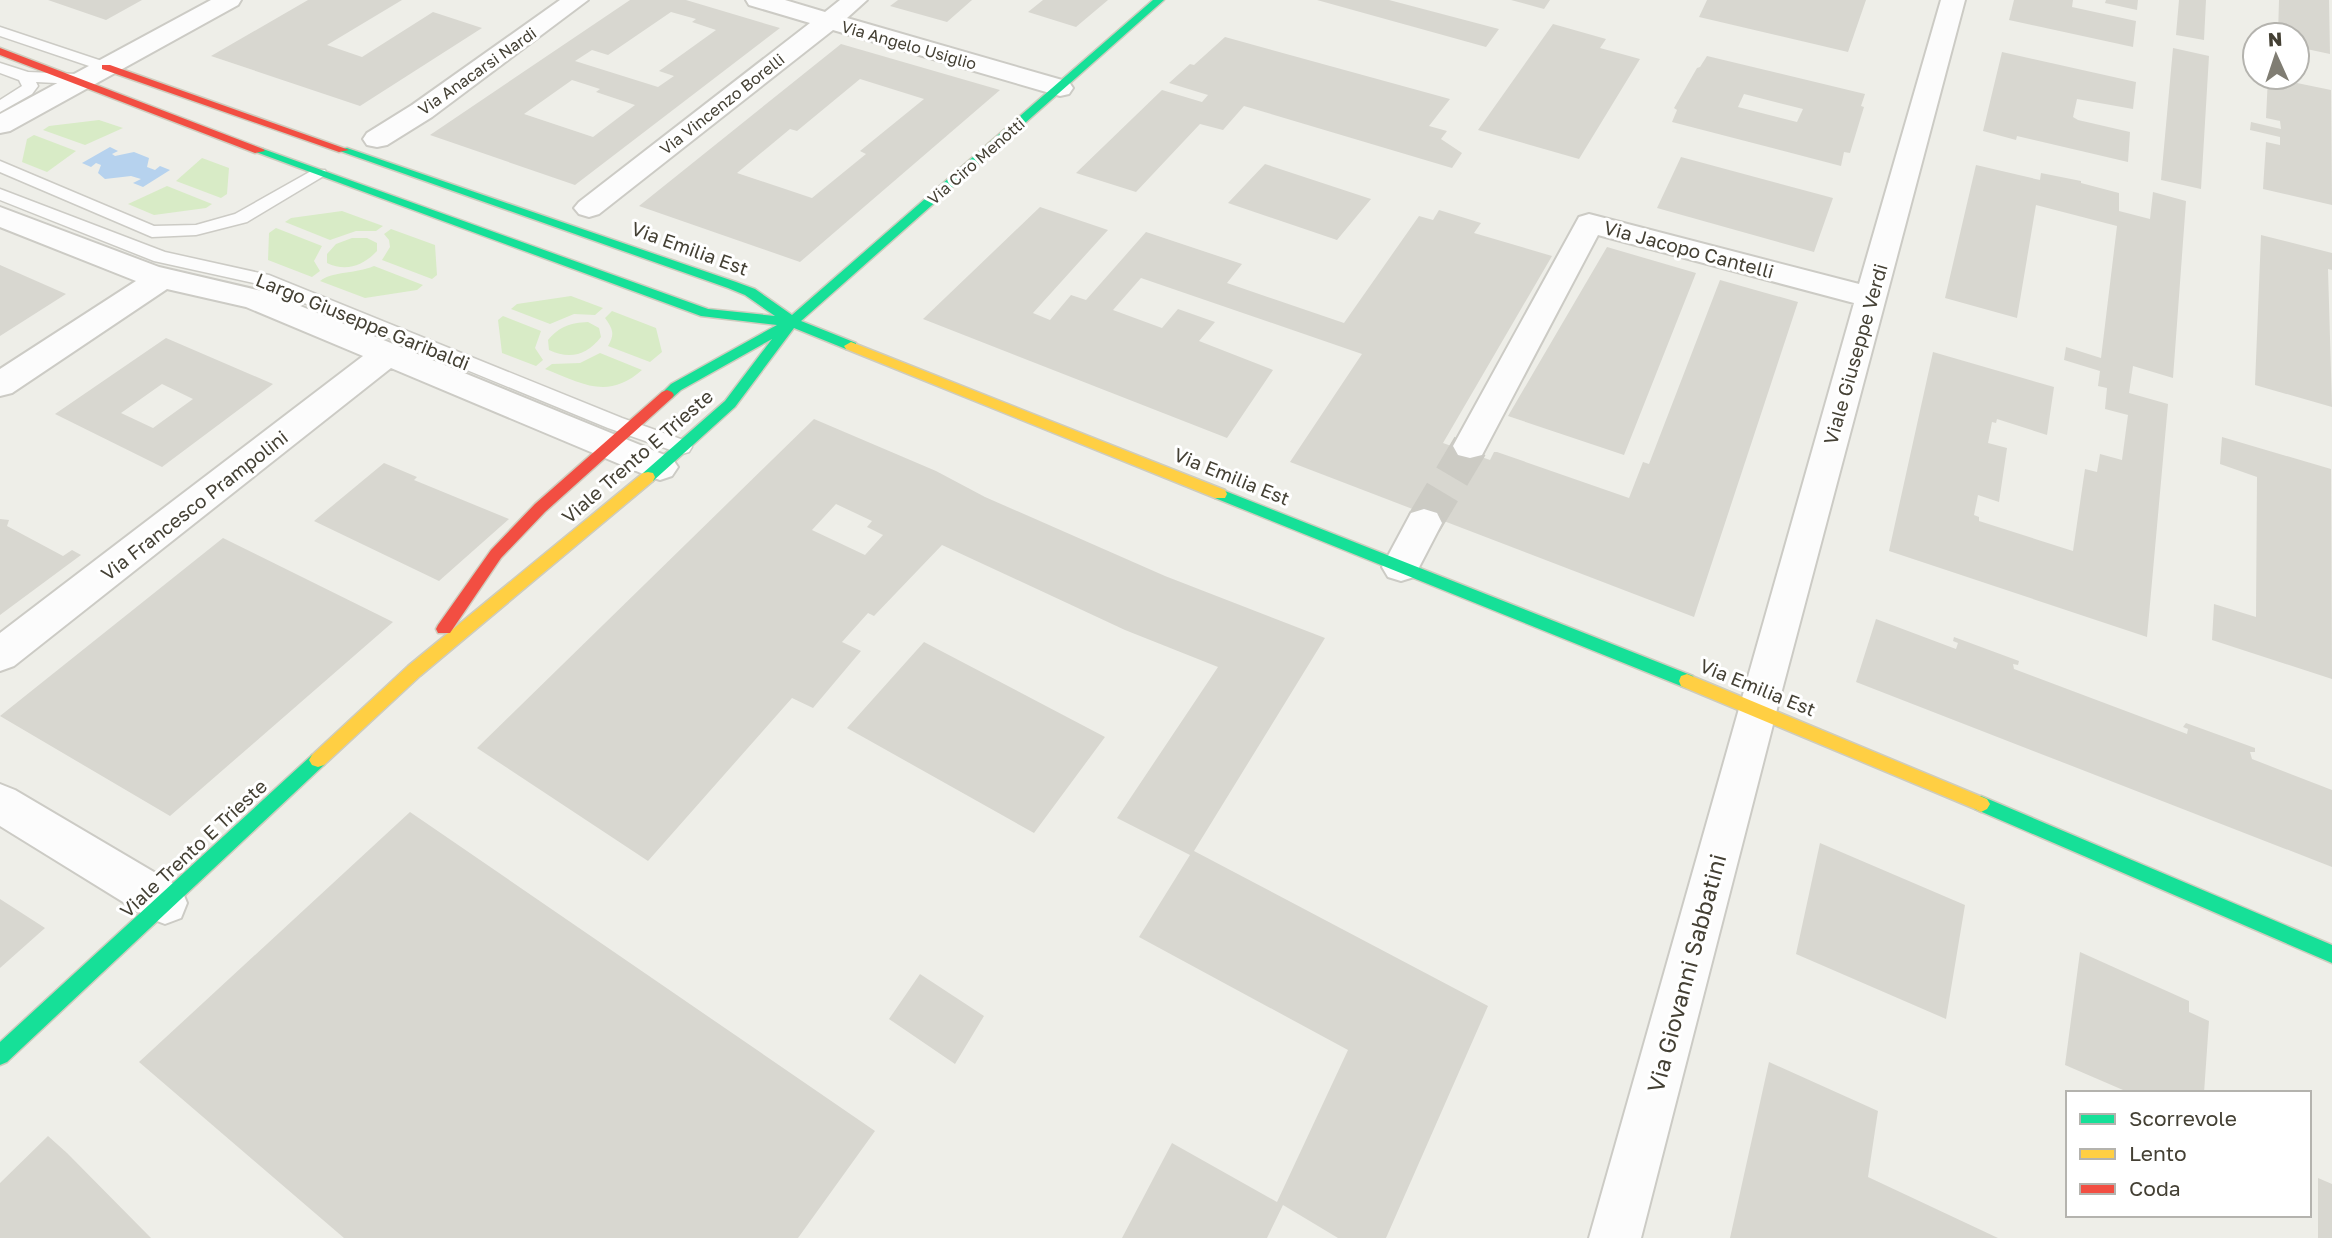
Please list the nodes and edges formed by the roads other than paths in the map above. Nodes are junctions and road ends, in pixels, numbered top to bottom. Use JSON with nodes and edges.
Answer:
{"nodes":[{"id":1,"x":229,"y":0,"type":"edge"},
{"id":2,"x":576,"y":0,"type":"edge"},
{"id":3,"x":758,"y":0,"type":"edge"},
{"id":4,"x":855,"y":0,"type":"edge"},
{"id":5,"x":1159,"y":0,"type":"edge"},
{"id":6,"x":1953,"y":0,"type":"edge"},
{"id":7,"x":828,"y":22,"type":"junction"},
{"id":8,"x":0,"y":31,"type":"edge"},
{"id":9,"x":0,"y":51,"type":"edge"},
{"id":10,"x":106,"y":67,"type":"junction"},
{"id":11,"x":0,"y":68,"type":"edge"},
{"id":12,"x":26,"y":77,"type":"junction"},
{"id":13,"x":80,"y":80,"type":"junction"},
{"id":14,"x":1060,"y":88,"type":"junction"},
{"id":15,"x":0,"y":107,"type":"edge"},
{"id":16,"x":0,"y":125,"type":"edge"},
{"id":17,"x":377,"y":139,"type":"dead end"},
{"id":18,"x":0,"y":166,"type":"edge"},
{"id":19,"x":319,"y":174,"type":"junction"},
{"id":20,"x":0,"y":194,"type":"edge"},
{"id":21,"x":589,"y":208,"type":"dead end"},
{"id":22,"x":0,"y":216,"type":"edge"},
{"id":23,"x":162,"y":278,"type":"junction"},
{"id":24,"x":1871,"y":297,"type":"junction"},
{"id":25,"x":792,"y":322,"type":"junction"},
{"id":26,"x":387,"y":354,"type":"junction"},
{"id":27,"x":0,"y":385,"type":"edge"},
{"id":28,"x":619,"y":437,"type":"junction"},
{"id":29,"x":1470,"y":446,"type":"tunnel mouth"},
{"id":30,"x":671,"y":457,"type":"junction"},
{"id":31,"x":1424,"y":523,"type":"tunnel mouth"},
{"id":32,"x":1401,"y":567,"type":"junction"},
{"id":33,"x":0,"y":655,"type":"edge"},
{"id":34,"x":414,"y":671,"type":"junction"},
{"id":35,"x":1758,"y":709,"type":"junction"},
{"id":36,"x":0,"y":803,"type":"edge"},
{"id":37,"x":165,"y":904,"type":"junction"},
{"id":38,"x":2332,"y":954,"type":"edge"},
{"id":39,"x":0,"y":1055,"type":"edge"},
{"id":40,"x":1615,"y":1238,"type":"edge"}],
"edges":[{"from":1,"to":10,"type":"street"},
{"from":2,"to":17,"type":"street","name":"Via Anacarsi Nardi"},
{"from":3,"to":7,"type":"street","name":"Via Angelo Usiglio"},
{"from":4,"to":7,"type":"street","name":"Via Vincenzo Borelli"},
{"from":5,"to":14,"type":"street","name":"Via Ciro Menotti"},
{"from":6,"to":24,"type":"street","name":"Viale Giuseppe Verdi"},
{"from":7,"to":14,"type":"street","name":"Via Angelo Usiglio"},
{"from":7,"to":21,"type":"street","name":"Via Vincenzo Borelli"},
{"from":8,"to":10,"type":"lane"},
{"from":9,"to":13,"type":"street"},
{"from":10,"to":13,"type":"street"},
{"from":10,"to":25,"type":"street","name":"Via Emilia Est"},
{"from":11,"to":12,"type":"lane"},
{"from":12,"to":13,"type":"lane"},
{"from":12,"to":15,"type":"lane"},
{"from":13,"to":16,"type":"street"},
{"from":13,"to":19,"type":"street"},
{"from":14,"to":25,"type":"street","name":"Via Ciro Menotti"},
{"from":18,"to":19,"type":"lane"},
{"from":19,"to":25,"type":"street"},
{"from":20,"to":28,"type":"lane","name":"Largo Giuseppe Garibaldi"},
{"from":22,"to":23,"type":"street","name":"Largo Giuseppe Garibaldi"},
{"from":23,"to":26,"type":"street","name":"Largo Giuseppe Garibaldi"},
{"from":23,"to":27,"type":"street"},
{"from":24,"to":29,"type":"street","name":"Via Jacopo Cantelli"},
{"from":24,"to":35,"type":"street","name":"Viale Giuseppe Verdi"},
{"from":25,"to":28,"type":"street","name":"Viale Trento E Trieste"},
{"from":25,"to":30,"type":"street","name":"Viale Trento E Trieste"},
{"from":25,"to":32,"type":"street","name":"Via Emilia Est"},
{"from":26,"to":28,"type":"street","name":"Largo Giuseppe Garibaldi"},
{"from":26,"to":33,"type":"street","name":"Via Francesco Prampolini"},
{"from":28,"to":30,"type":"street","name":"Largo Giuseppe Garibaldi"},
{"from":28,"to":34,"type":"street","name":"Viale Trento E Trieste"},
{"from":30,"to":34,"type":"street","name":"Viale Trento E Trieste"},
{"from":31,"to":32,"type":"street"},
{"from":32,"to":35,"type":"street","name":"Via Emilia Est"},
{"from":34,"to":37,"type":"street","name":"Viale Trento E Trieste"},
{"from":35,"to":38,"type":"street","name":"Via Emilia Est"},
{"from":35,"to":40,"type":"street","name":"Via Giovanni Sabbatini"},
{"from":36,"to":37,"type":"street"},
{"from":37,"to":39,"type":"street","name":"Viale Trento E Trieste"}]}
